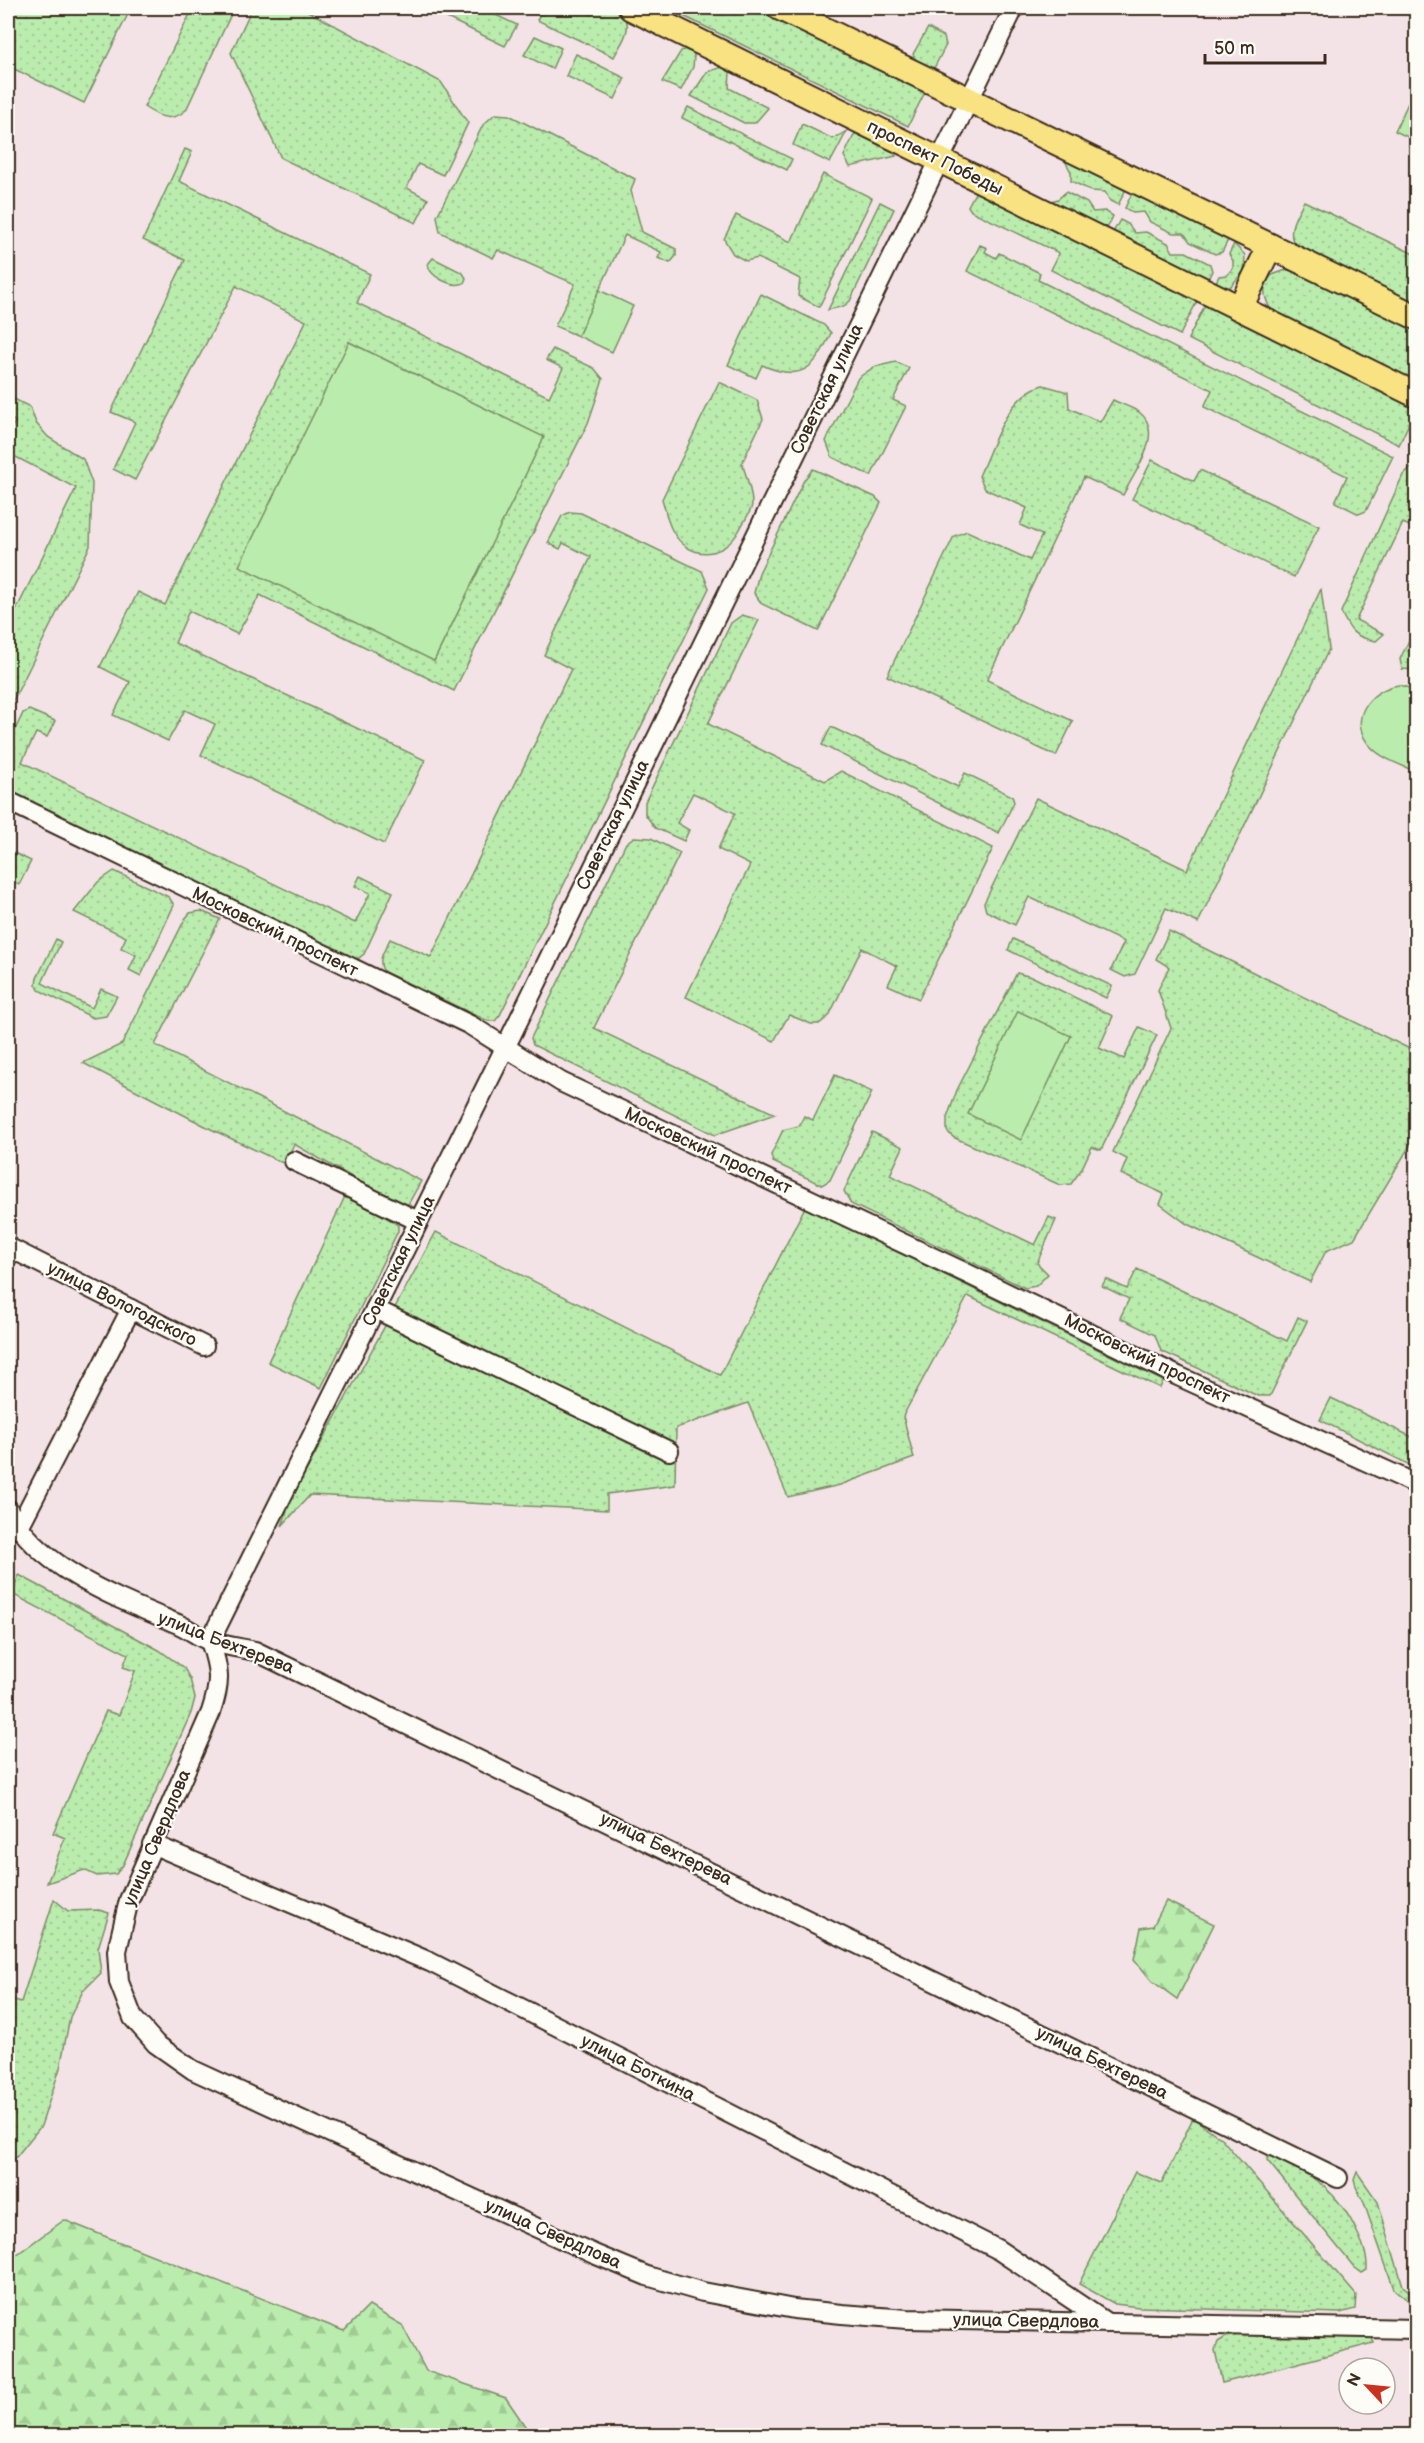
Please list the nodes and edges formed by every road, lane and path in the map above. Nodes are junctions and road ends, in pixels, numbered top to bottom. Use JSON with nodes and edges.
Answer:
{"nodes":[{"id":1,"x":631,"y":8,"type":"edge"},
{"id":2,"x":780,"y":8,"type":"edge"},
{"id":3,"x":1014,"y":8,"type":"edge"},
{"id":4,"x":970,"y":99,"type":"junction"},
{"id":5,"x":939,"y":160,"type":"junction"},
{"id":6,"x":1270,"y":246,"type":"junction"},
{"id":7,"x":1240,"y":308,"type":"junction"},
{"id":8,"x":1416,"y":317,"type":"edge"},
{"id":9,"x":1416,"y":395,"type":"edge"},
{"id":10,"x":8,"y":801,"type":"edge"},
{"id":11,"x":505,"y":1048,"type":"junction"},
{"id":12,"x":294,"y":1161,"type":"dead end"},
{"id":13,"x":418,"y":1221,"type":"junction"},
{"id":14,"x":8,"y":1247,"type":"edge"},
{"id":15,"x":131,"y":1309,"type":"junction"},
{"id":16,"x":375,"y":1309,"type":"junction"},
{"id":17,"x":204,"y":1346,"type":"dead end"},
{"id":18,"x":669,"y":1450,"type":"dead end"},
{"id":19,"x":1416,"y":1484,"type":"edge"},
{"id":20,"x":8,"y":1509,"type":"edge"},
{"id":21,"x":18,"y":1529,"type":"junction"},
{"id":22,"x":210,"y":1641,"type":"junction"},
{"id":23,"x":152,"y":1844,"type":"junction"},
{"id":24,"x":1338,"y":2178,"type":"dead end"},
{"id":25,"x":1108,"y":2323,"type":"junction"},
{"id":26,"x":1416,"y":2329,"type":"edge"}],
"edges":[{"from":1,"to":5,"type":"main road","name":"проспект Победы"},
{"from":2,"to":4,"type":"main road"},
{"from":3,"to":4,"type":"street","name":"Советская улица"},
{"from":4,"to":5,"type":"street","name":"Советская улица"},
{"from":4,"to":6,"type":"main road"},
{"from":5,"to":7,"type":"main road","name":"проспект Победы"},
{"from":5,"to":11,"type":"street","name":"Советская улица"},
{"from":6,"to":7,"type":"main road"},
{"from":6,"to":8,"type":"main road"},
{"from":7,"to":9,"type":"main road","name":"проспект Победы"},
{"from":10,"to":11,"type":"street","name":"Московский проспект"},
{"from":11,"to":13,"type":"street","name":"Советская улица"},
{"from":11,"to":19,"type":"street","name":"Московский проспект"},
{"from":12,"to":13,"type":"street"},
{"from":13,"to":16,"type":"street","name":"Советская улица"},
{"from":14,"to":15,"type":"street","name":"улица Вологодского"},
{"from":15,"to":17,"type":"street","name":"улица Вологодского"},
{"from":15,"to":21,"type":"street"},
{"from":16,"to":18,"type":"street"},
{"from":16,"to":22,"type":"street","name":"Советская улица"},
{"from":20,"to":21,"type":"street","name":"улица Бехтерева"},
{"from":21,"to":22,"type":"street","name":"улица Бехтерева"},
{"from":22,"to":23,"type":"street","name":"улица Свердлова"},
{"from":22,"to":24,"type":"street","name":"улица Бехтерева"},
{"from":23,"to":25,"type":"street","name":"улица Боткина"},
{"from":23,"to":25,"type":"street","name":"улица Свердлова"},
{"from":25,"to":26,"type":"street","name":"улица Свердлова"}]}
